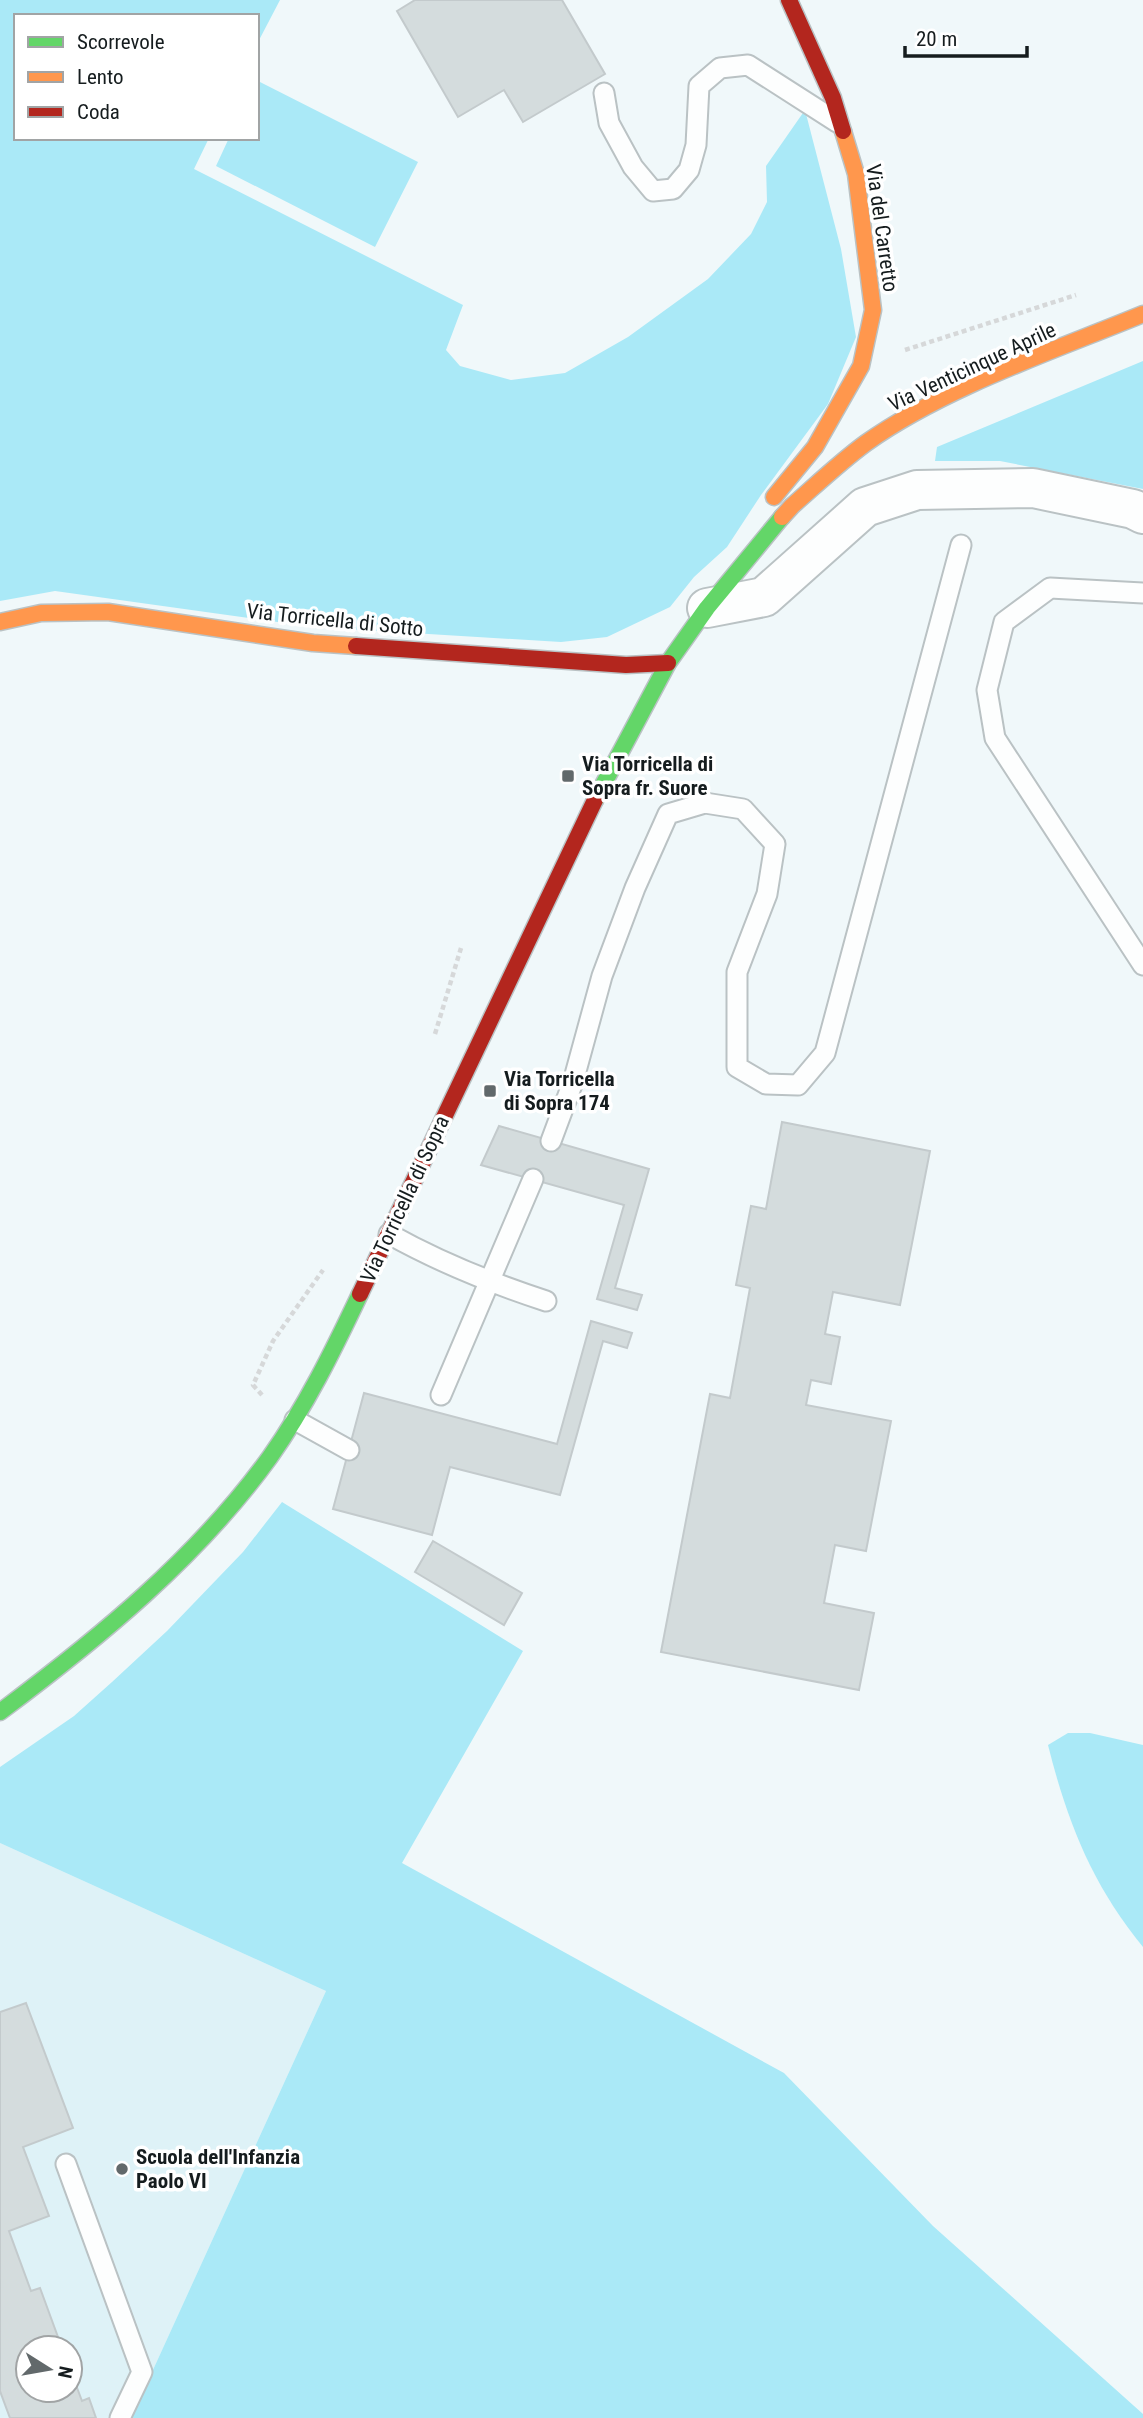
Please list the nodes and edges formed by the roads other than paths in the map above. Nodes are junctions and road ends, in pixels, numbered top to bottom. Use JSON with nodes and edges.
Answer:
{"nodes":[{"id":1,"x":789,"y":0,"type":"edge"},
{"id":2,"x":604,"y":93,"type":"dead end"},
{"id":3,"x":841,"y":124,"type":"junction"},
{"id":4,"x":1143,"y":314,"type":"edge"},
{"id":5,"x":1143,"y":514,"type":"edge"},
{"id":6,"x":961,"y":545,"type":"dead end"},
{"id":7,"x":741,"y":565,"type":"junction"},
{"id":8,"x":1143,"y":593,"type":"edge"},
{"id":9,"x":707,"y":608,"type":"junction"},
{"id":10,"x":0,"y":622,"type":"edge"},
{"id":11,"x":668,"y":663,"type":"junction"},
{"id":12,"x":1143,"y":965,"type":"edge"},
{"id":13,"x":551,"y":1141,"type":"dead end"},
{"id":14,"x":533,"y":1179,"type":"dead end"},
{"id":15,"x":389,"y":1234,"type":"junction"},
{"id":16,"x":489,"y":1282,"type":"junction"},
{"id":17,"x":546,"y":1301,"type":"dead end"},
{"id":18,"x":442,"y":1395,"type":"dead end"},
{"id":19,"x":295,"y":1420,"type":"junction"},
{"id":20,"x":349,"y":1450,"type":"dead end"},
{"id":21,"x":0,"y":1712,"type":"edge"},
{"id":22,"x":66,"y":2164,"type":"dead end"},
{"id":23,"x":120,"y":2418,"type":"edge"}],
"edges":[{"from":1,"to":3,"type":"street","name":"Via del Carretto"},
{"from":2,"to":3,"type":"lane"},
{"from":3,"to":7,"type":"street","name":"Via del Carretto"},
{"from":4,"to":7,"type":"street","name":"Via Venticinque Aprile"},
{"from":5,"to":9,"type":"street"},
{"from":6,"to":13,"type":"lane"},
{"from":7,"to":9,"type":"street","name":"Via Torricella di Sopra"},
{"from":8,"to":12,"type":"lane"},
{"from":9,"to":11,"type":"street","name":"Via Torricella di Sopra"},
{"from":10,"to":11,"type":"street","name":"Via Torricella di Sotto"},
{"from":11,"to":15,"type":"street","name":"Via Torricella di Sopra"},
{"from":14,"to":16,"type":"lane"},
{"from":15,"to":16,"type":"lane"},
{"from":15,"to":19,"type":"street","name":"Via Torricella di Sopra"},
{"from":16,"to":17,"type":"lane"},
{"from":16,"to":18,"type":"lane"},
{"from":19,"to":20,"type":"lane"},
{"from":19,"to":21,"type":"street","name":"Via Torricella di Sopra"},
{"from":22,"to":23,"type":"lane"}]}
